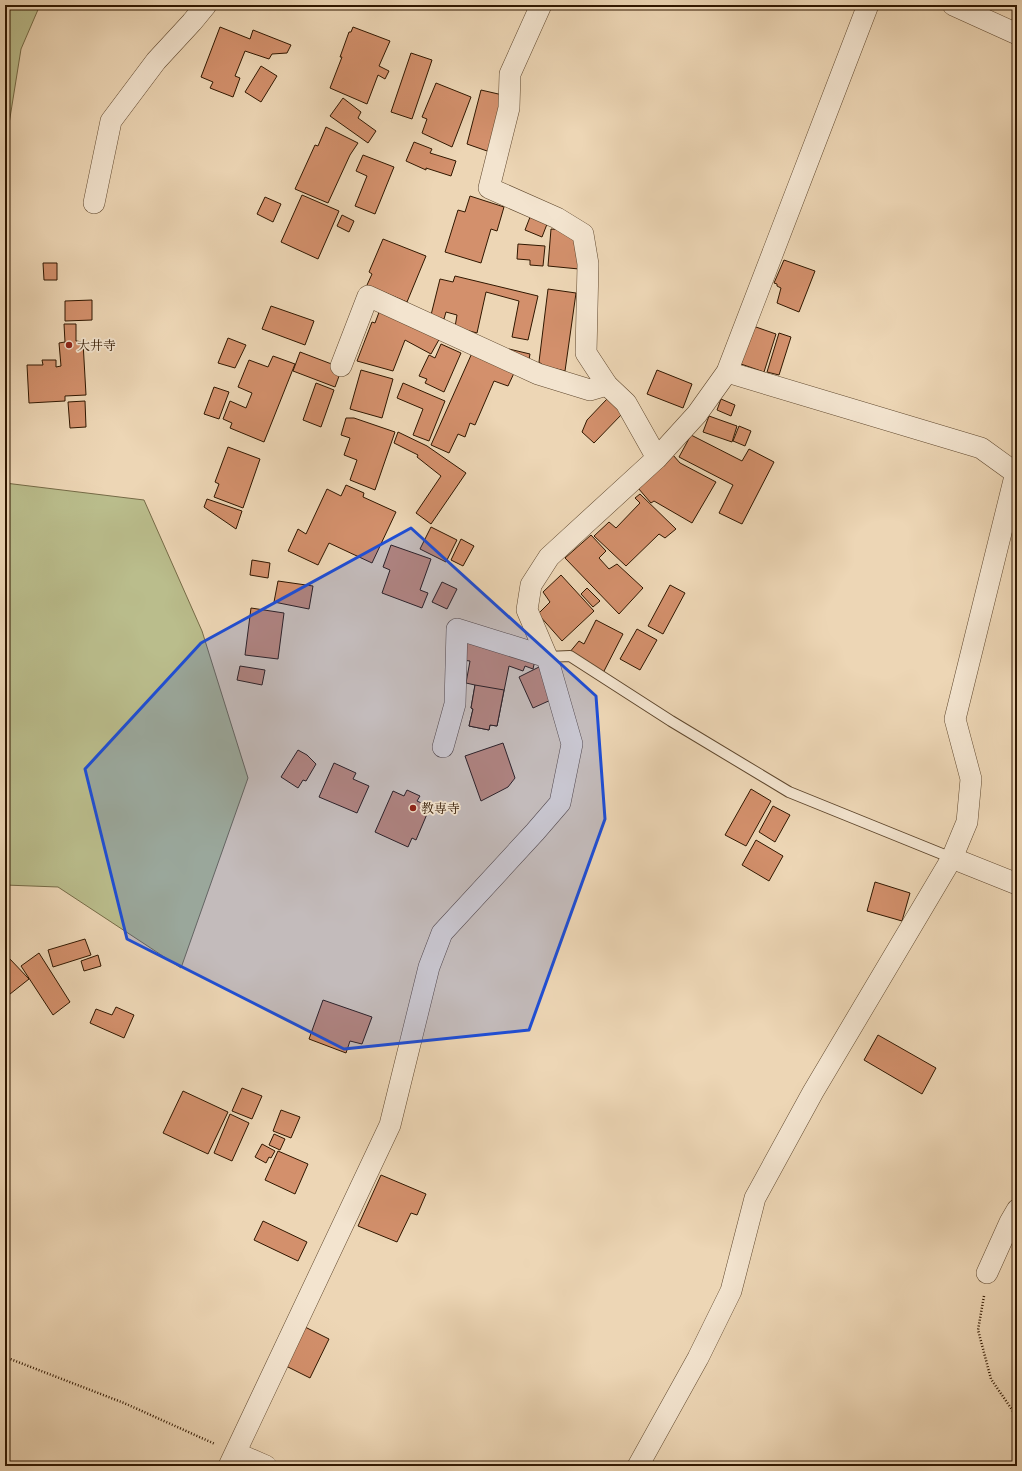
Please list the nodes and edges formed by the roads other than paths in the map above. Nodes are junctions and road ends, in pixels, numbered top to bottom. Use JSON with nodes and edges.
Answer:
{"nodes":[{"id":1,"x":206,"y":5,"type":"edge"},
{"id":2,"x":541,"y":5,"type":"edge"},
{"id":3,"x":868,"y":5,"type":"edge"},
{"id":4,"x":953,"y":5,"type":"edge"},
{"id":5,"x":1017,"y":34,"type":"edge"},
{"id":6,"x":94,"y":203,"type":"dead end"},
{"id":7,"x":341,"y":366,"type":"dead end"},
{"id":8,"x":726,"y":372,"type":"junction"},
{"id":9,"x":607,"y":385,"type":"junction"},
{"id":10,"x":657,"y":458,"type":"junction"},
{"id":11,"x":1017,"y":472,"type":"edge"},
{"id":12,"x":546,"y":657,"type":"junction"},
{"id":13,"x":443,"y":746,"type":"dead end"},
{"id":14,"x":952,"y":858,"type":"junction"},
{"id":15,"x":1017,"y":884,"type":"edge"},
{"id":16,"x":1017,"y":1210,"type":"edge"},
{"id":17,"x":987,"y":1273,"type":"road end"},
{"id":18,"x":233,"y":1459,"type":"edge"},
{"id":19,"x":266,"y":1466,"type":"edge"},
{"id":20,"x":638,"y":1466,"type":"edge"}],
"edges":[{"from":1,"to":6,"type":"street"},
{"from":2,"to":9,"type":"street"},
{"from":3,"to":8,"type":"street"},
{"from":4,"to":5,"type":"street"},
{"from":7,"to":9,"type":"street"},
{"from":8,"to":10,"type":"street"},
{"from":8,"to":11,"type":"street"},
{"from":9,"to":10,"type":"street"},
{"from":10,"to":12,"type":"street"},
{"from":11,"to":14,"type":"street"},
{"from":12,"to":13,"type":"street"},
{"from":12,"to":14,"type":"lane"},
{"from":12,"to":18,"type":"street"},
{"from":14,"to":15,"type":"street"},
{"from":14,"to":20,"type":"street"},
{"from":16,"to":17,"type":"street"},
{"from":18,"to":19,"type":"street"}]}
